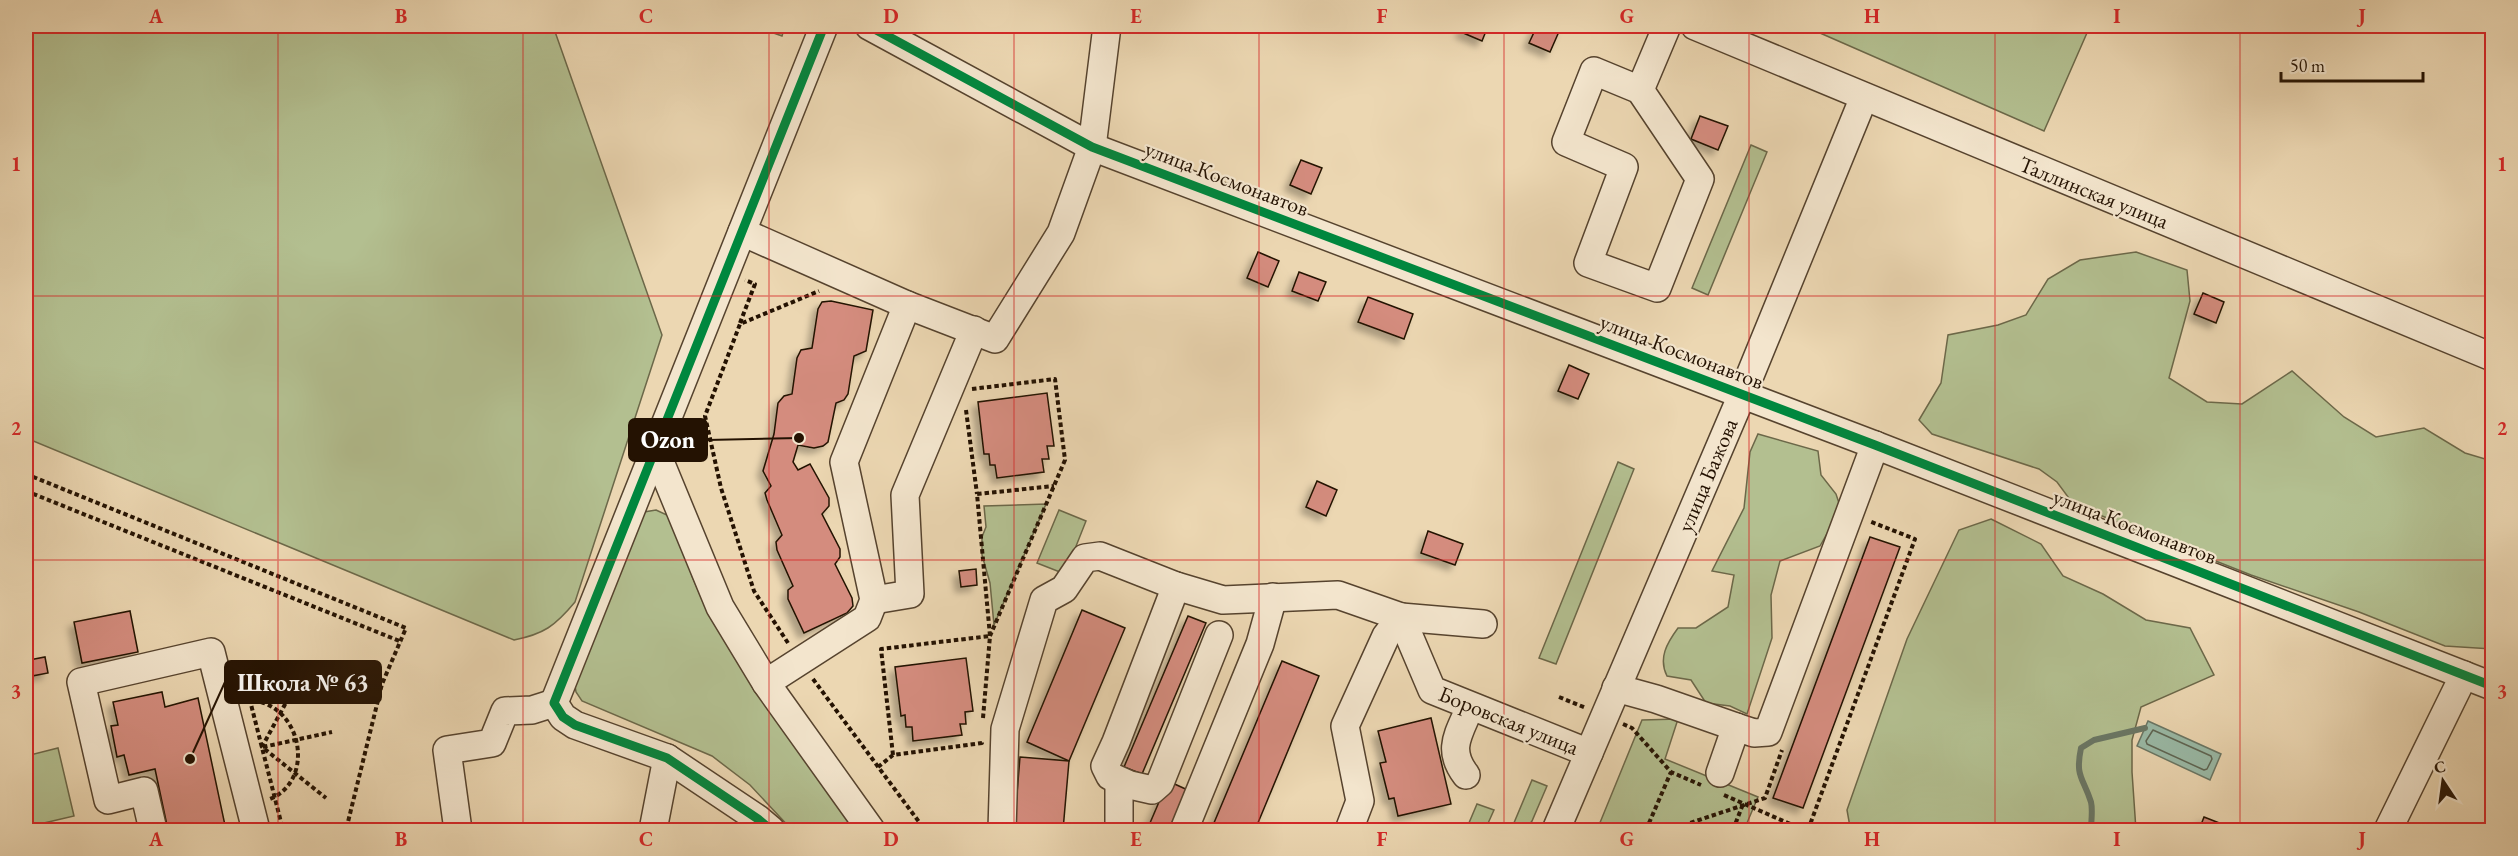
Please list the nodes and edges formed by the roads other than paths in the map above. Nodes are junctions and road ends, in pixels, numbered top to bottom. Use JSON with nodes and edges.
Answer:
{"nodes":[{"id":1,"x":824,"y":26,"type":"edge"},
{"id":2,"x":869,"y":26,"type":"edge"},
{"id":3,"x":1107,"y":26,"type":"edge"},
{"id":4,"x":1667,"y":26,"type":"edge"},
{"id":5,"x":1695,"y":26,"type":"edge"},
{"id":6,"x":1640,"y":90,"type":"junction"},
{"id":7,"x":1864,"y":97,"type":"junction"},
{"id":8,"x":1092,"y":147,"type":"junction"},
{"id":9,"x":742,"y":232,"type":"junction"},
{"id":10,"x":907,"y":305,"type":"junction"},
{"id":11,"x":974,"y":330,"type":"junction"},
{"id":12,"x":2493,"y":357,"type":"edge"},
{"id":13,"x":1742,"y":395,"type":"junction"},
{"id":14,"x":1875,"y":446,"type":"junction"},
{"id":15,"x":656,"y":452,"type":"junction"},
{"id":16,"x":680,"y":511,"type":"junction"},
{"id":17,"x":630,"y":516,"type":"junction"},
{"id":18,"x":1186,"y":588,"type":"junction"},
{"id":19,"x":1273,"y":597,"type":"junction"},
{"id":20,"x":874,"y":600,"type":"junction"},
{"id":21,"x":1401,"y":617,"type":"junction"},
{"id":22,"x":1483,"y":624,"type":"dead end"},
{"id":23,"x":1219,"y":635,"type":"dead end"},
{"id":24,"x":2464,"y":675,"type":"junction"},
{"id":25,"x":766,"y":683,"type":"junction"},
{"id":26,"x":2493,"y":686,"type":"edge"},
{"id":27,"x":1616,"y":688,"type":"junction"},
{"id":28,"x":554,"y":703,"type":"junction"},
{"id":29,"x":1470,"y":707,"type":"junction"},
{"id":30,"x":1736,"y":727,"type":"junction"},
{"id":31,"x":1589,"y":753,"type":"junction"},
{"id":32,"x":667,"y":758,"type":"junction"},
{"id":33,"x":1466,"y":775,"type":"dead end"},
{"id":34,"x":1119,"y":781,"type":"junction"},
{"id":35,"x":1715,"y":785,"type":"road end"},
{"id":36,"x":153,"y":831,"type":"edge"},
{"id":37,"x":256,"y":831,"type":"edge"},
{"id":38,"x":458,"y":831,"type":"edge"},
{"id":39,"x":653,"y":831,"type":"edge"},
{"id":40,"x":771,"y":831,"type":"edge"},
{"id":41,"x":871,"y":831,"type":"edge"},
{"id":42,"x":1002,"y":831,"type":"edge"},
{"id":43,"x":1119,"y":831,"type":"edge"},
{"id":44,"x":1184,"y":831,"type":"edge"},
{"id":45,"x":1349,"y":831,"type":"edge"},
{"id":46,"x":1556,"y":831,"type":"edge"},
{"id":47,"x":2388,"y":831,"type":"edge"}],
"edges":[{"from":1,"to":9,"type":"street"},
{"from":2,"to":8,"type":"street","name":"улица Космонавтов"},
{"from":3,"to":8,"type":"street"},
{"from":4,"to":6,"type":"street"},
{"from":5,"to":7,"type":"street","name":"Таллинская улица"},
{"from":6,"to":6,"type":"street"},
{"from":7,"to":12,"type":"street","name":"Таллинская улица"},
{"from":7,"to":13,"type":"street","name":"улица Бажова"},
{"from":8,"to":11,"type":"street"},
{"from":8,"to":13,"type":"street","name":"улица Космонавтов"},
{"from":9,"to":10,"type":"street"},
{"from":9,"to":15,"type":"street"},
{"from":10,"to":11,"type":"street"},
{"from":10,"to":20,"type":"street"},
{"from":11,"to":20,"type":"street"},
{"from":13,"to":14,"type":"street","name":"улица Космонавтов"},
{"from":13,"to":27,"type":"street","name":"улица Бажова"},
{"from":14,"to":24,"type":"street","name":"улица Космонавтов"},
{"from":14,"to":30,"type":"street"},
{"from":15,"to":16,"type":"street"},
{"from":15,"to":17,"type":"street"},
{"from":16,"to":17,"type":"street"},
{"from":16,"to":25,"type":"street"},
{"from":17,"to":28,"type":"street"},
{"from":18,"to":19,"type":"street"},
{"from":18,"to":34,"type":"street"},
{"from":18,"to":42,"type":"street"},
{"from":19,"to":21,"type":"street"},
{"from":19,"to":44,"type":"street"},
{"from":20,"to":25,"type":"street"},
{"from":21,"to":22,"type":"street"},
{"from":21,"to":29,"type":"street","name":"Боровская улица"},
{"from":21,"to":45,"type":"street"},
{"from":23,"to":34,"type":"street"},
{"from":24,"to":26,"type":"street","name":"улица Космонавтов"},
{"from":24,"to":47,"type":"street"},
{"from":25,"to":41,"type":"street"},
{"from":27,"to":30,"type":"street"},
{"from":27,"to":31,"type":"street","name":"улица Бажова"},
{"from":28,"to":32,"type":"street"},
{"from":28,"to":38,"type":"street"},
{"from":29,"to":31,"type":"street","name":"Боровская улица"},
{"from":29,"to":33,"type":"street"},
{"from":30,"to":35,"type":"street"},
{"from":31,"to":46,"type":"street","name":"улица Бажова"},
{"from":32,"to":39,"type":"street"},
{"from":32,"to":40,"type":"street"},
{"from":34,"to":43,"type":"street"},
{"from":36,"to":37,"type":"street"}]}
